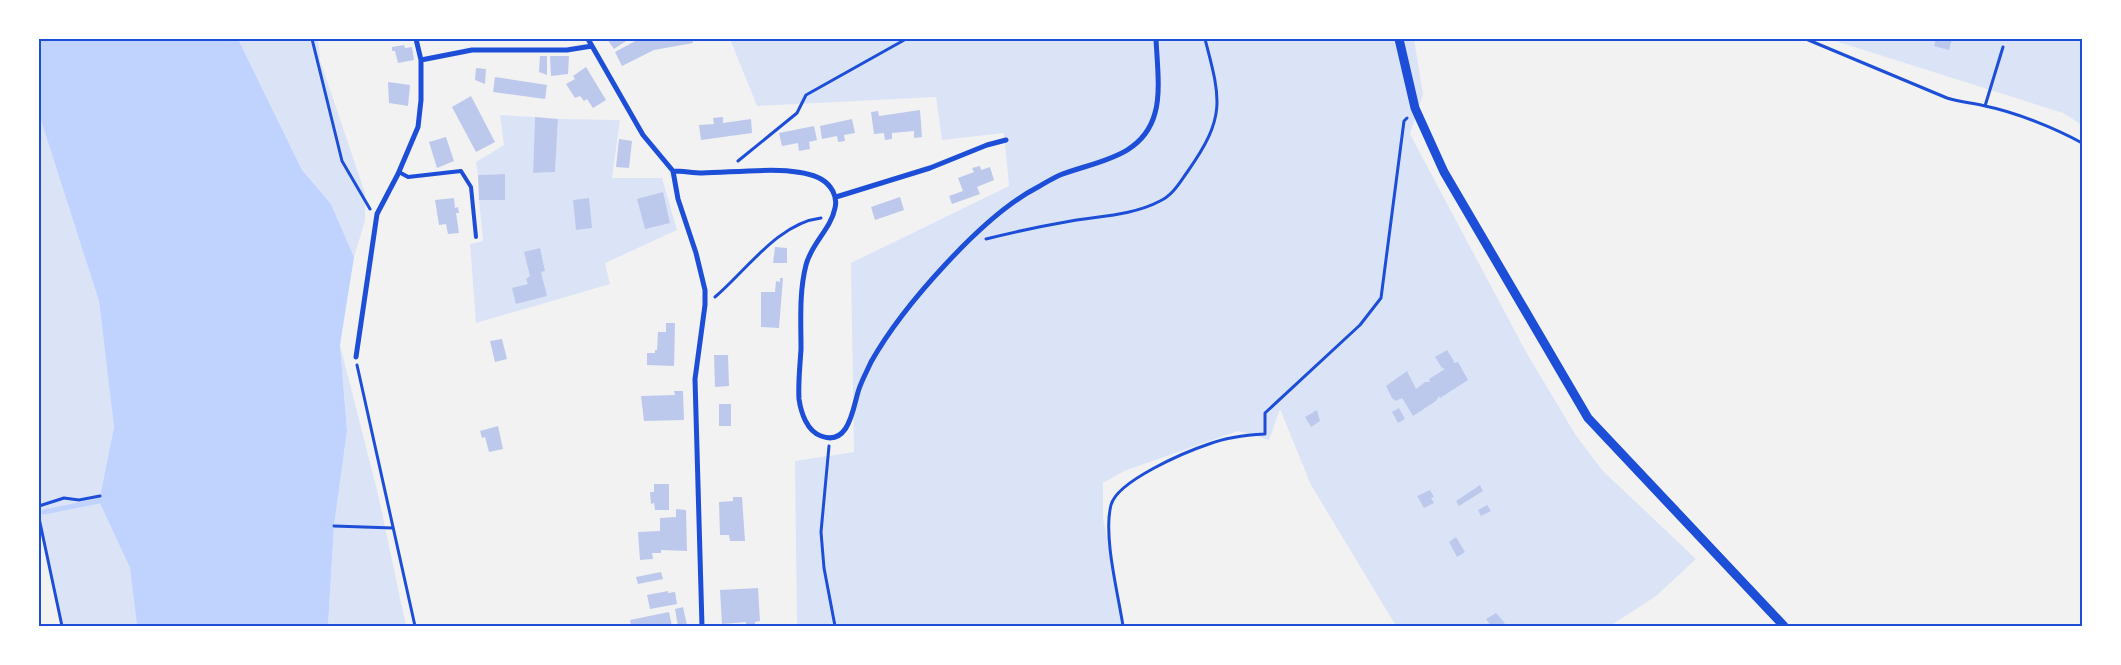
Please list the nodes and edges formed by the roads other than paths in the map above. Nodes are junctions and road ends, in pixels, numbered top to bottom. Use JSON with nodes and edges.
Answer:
{"nodes":[{"id":1,"x":416,"y":39,"type":"edge"},
{"id":2,"x":588,"y":39,"type":"edge"},
{"id":3,"x":1156,"y":39,"type":"edge"},
{"id":4,"x":1398,"y":39,"type":"edge"},
{"id":5,"x":592,"y":46,"type":"junction"},
{"id":6,"x":421,"y":60,"type":"junction"},
{"id":7,"x":1006,"y":140,"type":"dead end"},
{"id":8,"x":673,"y":171,"type":"junction"},
{"id":9,"x":399,"y":172,"type":"junction"},
{"id":10,"x":836,"y":196,"type":"junction"},
{"id":11,"x":476,"y":237,"type":"dead end"},
{"id":12,"x":356,"y":357,"type":"road end"},
{"id":13,"x":702,"y":626,"type":"edge"},
{"id":14,"x":1784,"y":626,"type":"edge"}],
"edges":[{"from":1,"to":6,"type":"street"},
{"from":2,"to":5,"type":"street"},
{"from":3,"to":10,"type":"street"},
{"from":4,"to":14,"type":"street"},
{"from":5,"to":6,"type":"street"},
{"from":5,"to":8,"type":"street"},
{"from":6,"to":9,"type":"street"},
{"from":7,"to":10,"type":"street"},
{"from":8,"to":10,"type":"street"},
{"from":8,"to":13,"type":"street"},
{"from":9,"to":11,"type":"lane"},
{"from":9,"to":12,"type":"street"}]}
